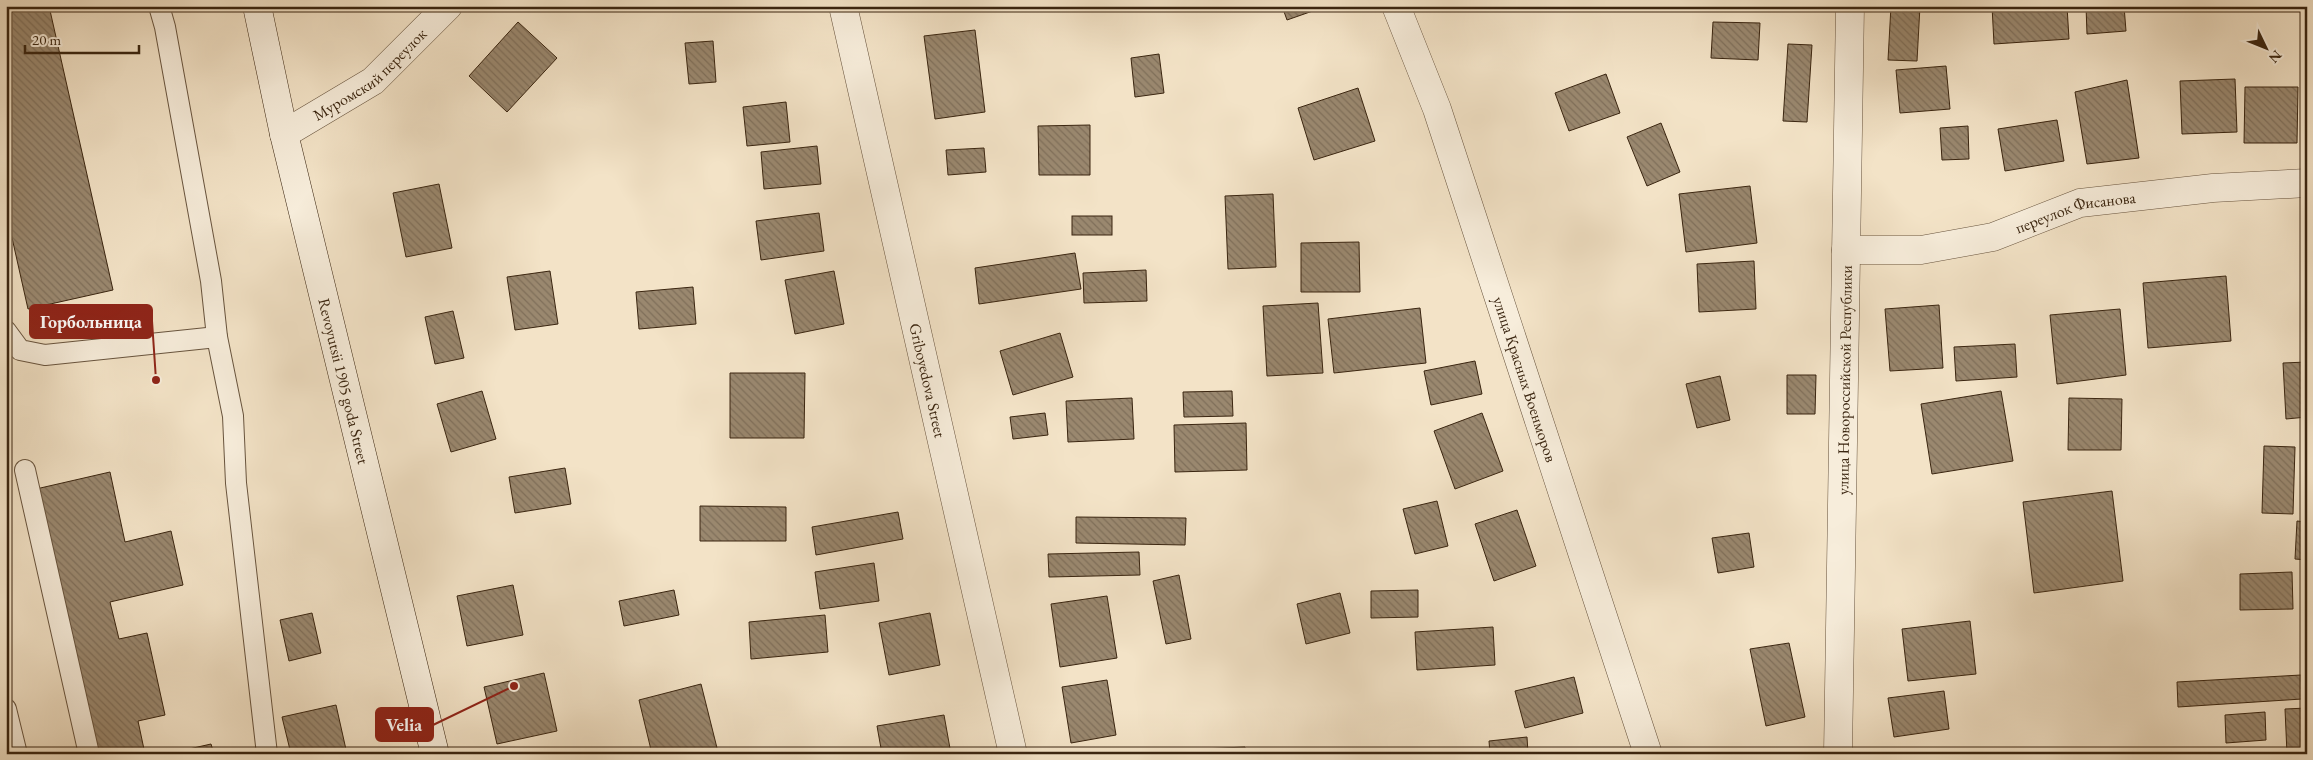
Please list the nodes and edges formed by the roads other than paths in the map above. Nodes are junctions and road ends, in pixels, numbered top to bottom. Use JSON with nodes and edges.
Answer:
{"nodes":[{"id":1,"x":159,"y":6,"type":"edge"},
{"id":2,"x":257,"y":6,"type":"edge"},
{"id":3,"x":448,"y":6,"type":"edge"},
{"id":4,"x":843,"y":6,"type":"edge"},
{"id":5,"x":1396,"y":6,"type":"edge"},
{"id":6,"x":1850,"y":6,"type":"edge"},
{"id":7,"x":284,"y":134,"type":"junction"},
{"id":8,"x":2307,"y":183,"type":"edge"},
{"id":9,"x":1846,"y":250,"type":"junction"},
{"id":10,"x":6,"y":331,"type":"edge"},
{"id":11,"x":217,"y":337,"type":"junction"},
{"id":12,"x":25,"y":470,"type":"dead end"},
{"id":13,"x":6,"y":709,"type":"edge"},
{"id":14,"x":17,"y":754,"type":"edge"},
{"id":15,"x":89,"y":754,"type":"edge"},
{"id":16,"x":267,"y":754,"type":"edge"},
{"id":17,"x":435,"y":754,"type":"edge"},
{"id":18,"x":1013,"y":754,"type":"edge"},
{"id":19,"x":1648,"y":754,"type":"edge"},
{"id":20,"x":1838,"y":754,"type":"edge"}],
"edges":[{"from":1,"to":11,"type":"lane"},
{"from":2,"to":7,"type":"street","name":"Revoyutsii 1905 goda Street"},
{"from":3,"to":7,"type":"street","name":"Муромский переулок"},
{"from":4,"to":18,"type":"street","name":"Griboyedova Street"},
{"from":5,"to":19,"type":"street","name":"улица Красных Военморов"},
{"from":6,"to":9,"type":"street","name":"улица Новороссийской Республики"},
{"from":7,"to":17,"type":"street","name":"Revoyutsii 1905 goda Street"},
{"from":8,"to":9,"type":"street","name":"переулок Фисанова"},
{"from":9,"to":20,"type":"street","name":"улица Новороссийской Республики"},
{"from":10,"to":11,"type":"lane"},
{"from":11,"to":16,"type":"lane"},
{"from":12,"to":15,"type":"lane"},
{"from":13,"to":14,"type":"lane"}]}
